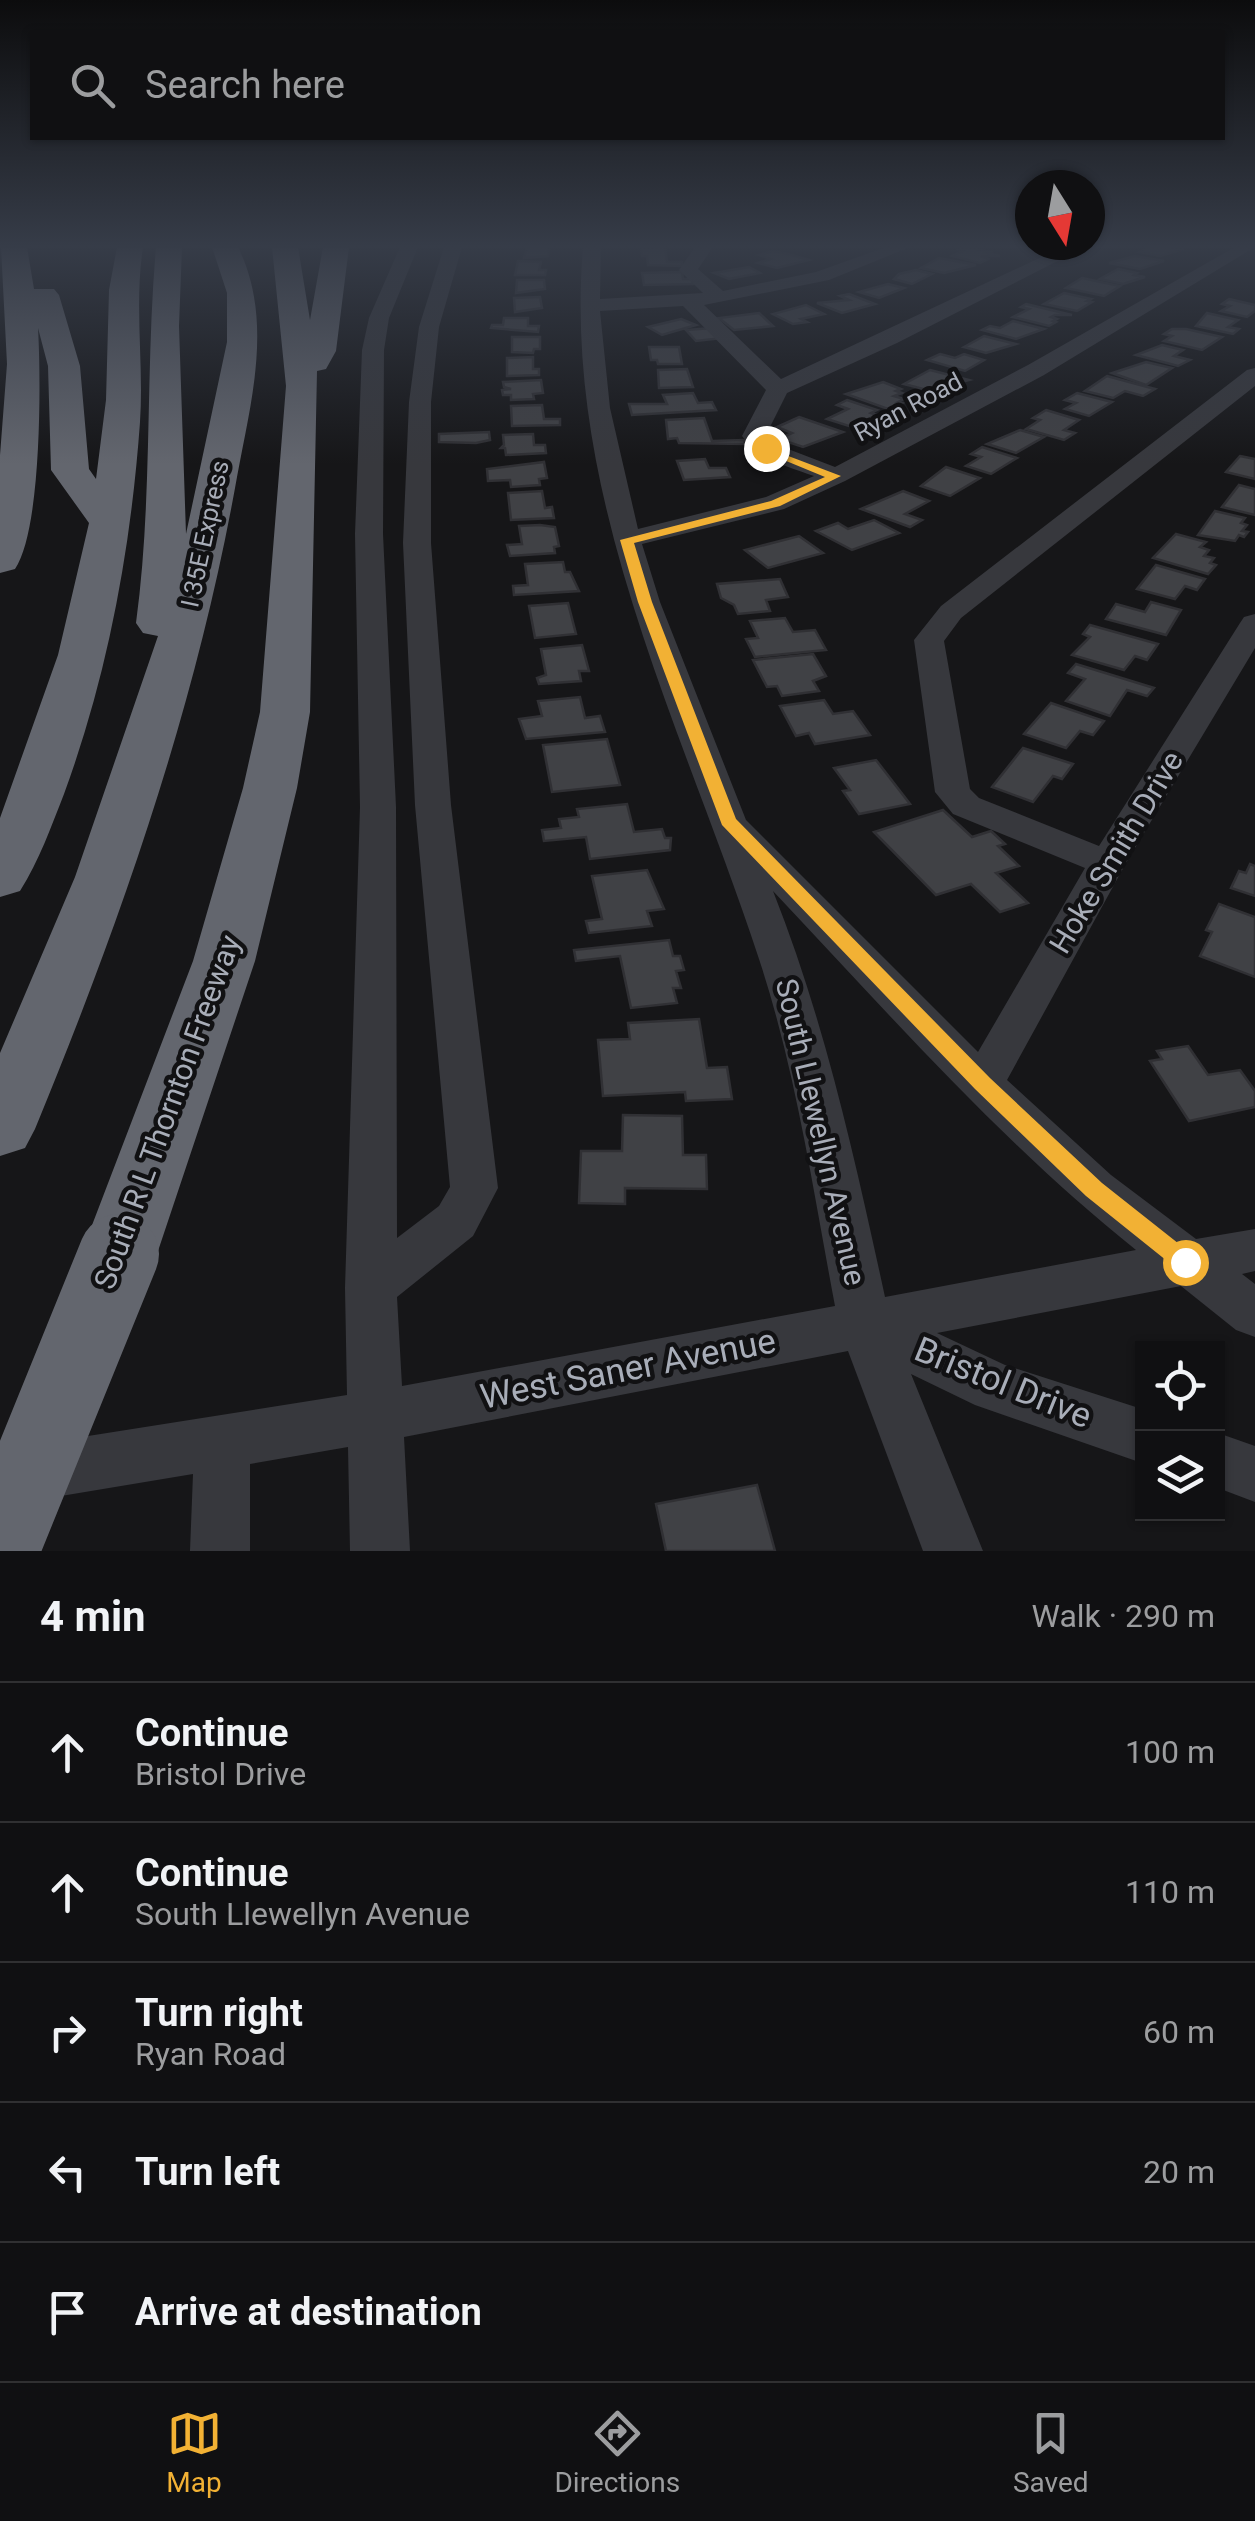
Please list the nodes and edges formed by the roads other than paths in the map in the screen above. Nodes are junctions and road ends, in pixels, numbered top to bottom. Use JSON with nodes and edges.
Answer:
{"nodes":[{"id":1,"x":23,"y":319,"type":"edge"},
{"id":2,"x":53,"y":319,"type":"edge"},
{"id":3,"x":122,"y":319,"type":"edge"},
{"id":4,"x":164,"y":319,"type":"edge"},
{"id":5,"x":242,"y":319,"type":"edge"},
{"id":6,"x":294,"y":319,"type":"edge"},
{"id":7,"x":325,"y":319,"type":"edge"},
{"id":8,"x":379,"y":319,"type":"edge"},
{"id":9,"x":431,"y":319,"type":"edge"},
{"id":10,"x":591,"y":319,"type":"edge"},
{"id":11,"x":708,"y":319,"type":"edge"},
{"id":12,"x":928,"y":319,"type":"edge"},
{"id":13,"x":1122,"y":319,"type":"edge"},
{"id":14,"x":1255,"y":375,"type":"edge"},
{"id":15,"x":303,"y":386,"type":"junction"},
{"id":16,"x":778,"y":389,"type":"junction"},
{"id":17,"x":836,"y":476,"type":"junction"},
{"id":18,"x":112,"y":526,"type":"junction"},
{"id":19,"x":627,"y":540,"type":"junction"},
{"id":20,"x":0,"y":560,"type":"edge"},
{"id":21,"x":1255,"y":623,"type":"edge"},
{"id":22,"x":125,"y":816,"type":"junction"},
{"id":23,"x":728,"y":821,"type":"junction"},
{"id":24,"x":1107,"y":863,"type":"junction"},
{"id":25,"x":0,"y":878,"type":"edge"},
{"id":26,"x":982,"y":1084,"type":"junction"},
{"id":27,"x":0,"y":1129,"type":"edge"},
{"id":28,"x":1255,"y":1250,"type":"edge"},
{"id":29,"x":1185,"y":1262,"type":"junction"},
{"id":30,"x":371,"y":1288,"type":"junction"},
{"id":31,"x":1255,"y":1314,"type":"edge"},
{"id":32,"x":865,"y":1325,"type":"junction"},
{"id":33,"x":372,"y":1417,"type":"junction"},
{"id":34,"x":1135,"y":1434,"type":"edge"},
{"id":35,"x":222,"y":1442,"type":"junction"},
{"id":36,"x":1225,"y":1463,"type":"edge"},
{"id":37,"x":1255,"y":1474,"type":"edge"},
{"id":38,"x":0,"y":1478,"type":"edge"},
{"id":39,"x":0,"y":1547,"type":"edge"},
{"id":40,"x":220,"y":1551,"type":"edge"},
{"id":41,"x":380,"y":1551,"type":"edge"},
{"id":42,"x":953,"y":1551,"type":"edge"}],
"edges":[{"from":1,"to":20,"type":"highway"},
{"from":2,"to":18,"type":"highway"},
{"from":3,"to":18,"type":"highway"},
{"from":4,"to":22,"type":"highway","name":"I 35E Express"},
{"from":5,"to":22,"type":"highway","name":"I 35E Express"},
{"from":6,"to":15,"type":"highway","name":"South R L Thornton Freeway"},
{"from":7,"to":15,"type":"highway"},
{"from":8,"to":30,"type":"street"},
{"from":9,"to":30,"type":"street"},
{"from":10,"to":19,"type":"street","name":"South Llewellyn Avenue"},
{"from":11,"to":16,"type":"street"},
{"from":12,"to":16,"type":"street"},
{"from":13,"to":17,"type":"street","name":"Ryan Road"},
{"from":14,"to":24,"type":"street"},
{"from":15,"to":39,"type":"highway","name":"South R L Thornton Freeway","bridge":true},
{"from":16,"to":17,"type":"street"},
{"from":17,"to":19,"type":"street","name":"Ryan Road"},
{"from":18,"to":25,"type":"highway"},
{"from":19,"to":23,"type":"street","name":"South Llewellyn Avenue"},
{"from":21,"to":24,"type":"street","name":"Hoke Smith Drive"},
{"from":22,"to":27,"type":"highway","name":"I 35E Express"},
{"from":23,"to":26,"type":"street"},
{"from":23,"to":32,"type":"street","name":"South Llewellyn Avenue"},
{"from":24,"to":26,"type":"street","name":"Hoke Smith Drive"},
{"from":26,"to":29,"type":"street"},
{"from":28,"to":29,"type":"street","name":"West Saner Avenue"},
{"from":29,"to":31,"type":"street"},
{"from":29,"to":32,"type":"street","name":"West Saner Avenue"},
{"from":30,"to":33,"type":"street"},
{"from":32,"to":33,"type":"street","name":"West Saner Avenue"},
{"from":32,"to":34,"type":"street","name":"Bristol Drive"},
{"from":32,"to":42,"type":"street","name":"South Llewellyn Avenue"},
{"from":33,"to":35,"type":"street","name":"West Saner Avenue"},
{"from":33,"to":41,"type":"street"},
{"from":35,"to":38,"type":"street","name":"West Saner Avenue"},
{"from":35,"to":40,"type":"street"},
{"from":36,"to":37,"type":"street"}]}
